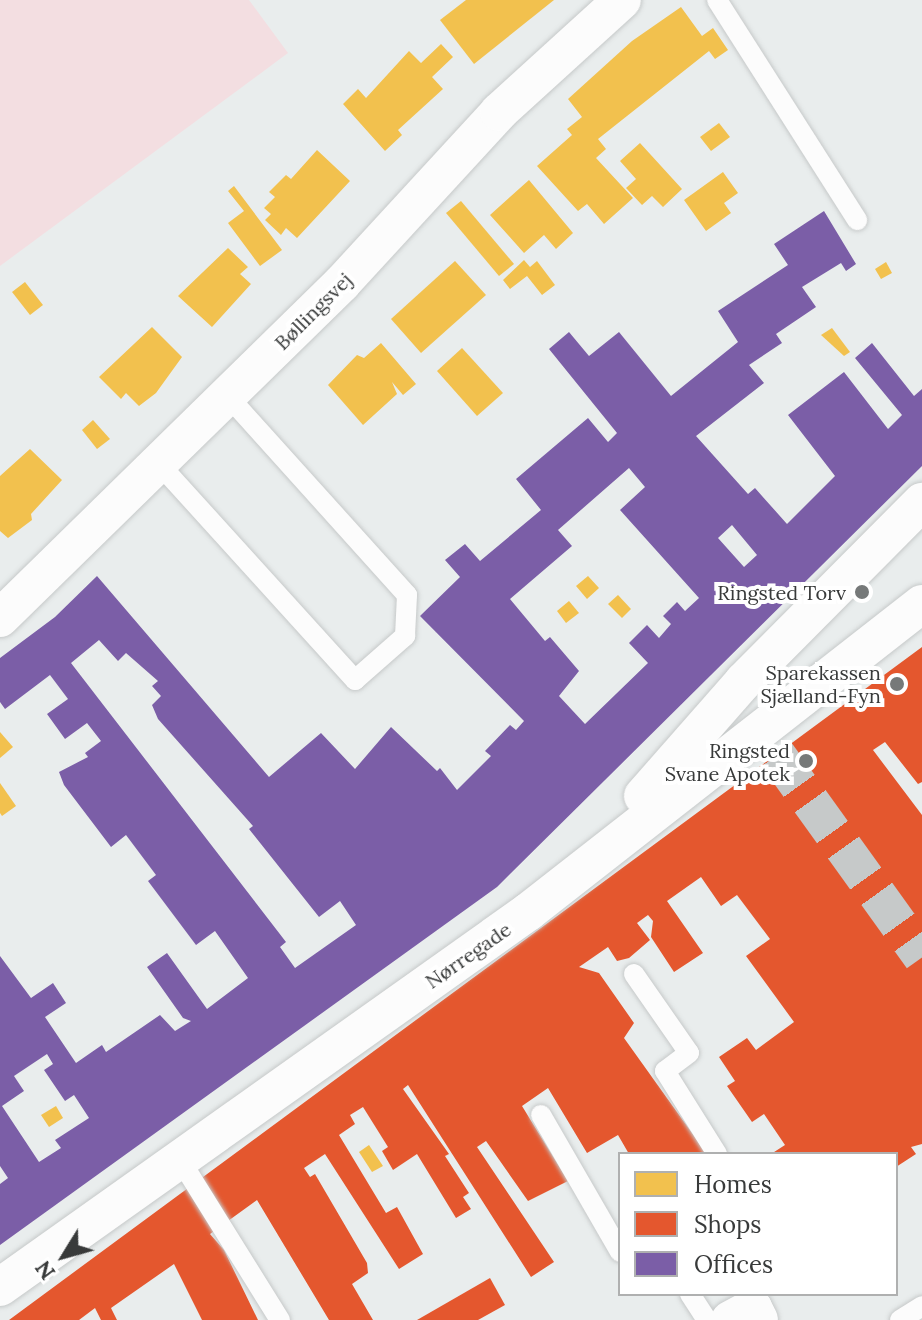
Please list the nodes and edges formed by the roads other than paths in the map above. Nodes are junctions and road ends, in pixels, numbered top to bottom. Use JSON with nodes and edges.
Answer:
{"nodes":[{"id":1,"x":622,"y":0,"type":"edge"},
{"id":2,"x":717,"y":0,"type":"edge"},
{"id":3,"x":857,"y":220,"type":"dead end"},
{"id":4,"x":228,"y":396,"type":"junction"},
{"id":5,"x":161,"y":466,"type":"junction"},
{"id":6,"x":922,"y":502,"type":"edge"},
{"id":7,"x":922,"y":604,"type":"edge"},
{"id":8,"x":0,"y":618,"type":"edge"},
{"id":9,"x":623,"y":834,"type":"junction"},
{"id":10,"x":634,"y":974,"type":"dead end"},
{"id":11,"x":541,"y":1115,"type":"dead end"},
{"id":12,"x":716,"y":1152,"type":"edge"},
{"id":13,"x":179,"y":1158,"type":"junction"},
{"id":14,"x":618,"y":1249,"type":"edge"},
{"id":15,"x":0,"y":1287,"type":"edge"},
{"id":16,"x":691,"y":1296,"type":"edge"},
{"id":17,"x":922,"y":1306,"type":"edge"},
{"id":18,"x":280,"y":1320,"type":"edge"},
{"id":19,"x":707,"y":1320,"type":"edge"},
{"id":20,"x":900,"y":1320,"type":"edge"}],
"edges":[{"from":1,"to":4,"type":"street","name":"Bøllingsvej"},
{"from":2,"to":3,"type":"lane"},
{"from":4,"to":5,"type":"street","name":"Bøllingsvej"},
{"from":4,"to":5,"type":"lane"},
{"from":5,"to":8,"type":"street","name":"Bøllingsvej"},
{"from":6,"to":9,"type":"street"},
{"from":7,"to":9,"type":"street","name":"Nørregade"},
{"from":9,"to":13,"type":"street","name":"Nørregade"},
{"from":10,"to":12,"type":"lane"},
{"from":11,"to":14,"type":"lane"},
{"from":13,"to":15,"type":"street","name":"Nørregade"},
{"from":13,"to":18,"type":"lane"},
{"from":16,"to":19,"type":"lane"},
{"from":17,"to":20,"type":"lane"}]}
